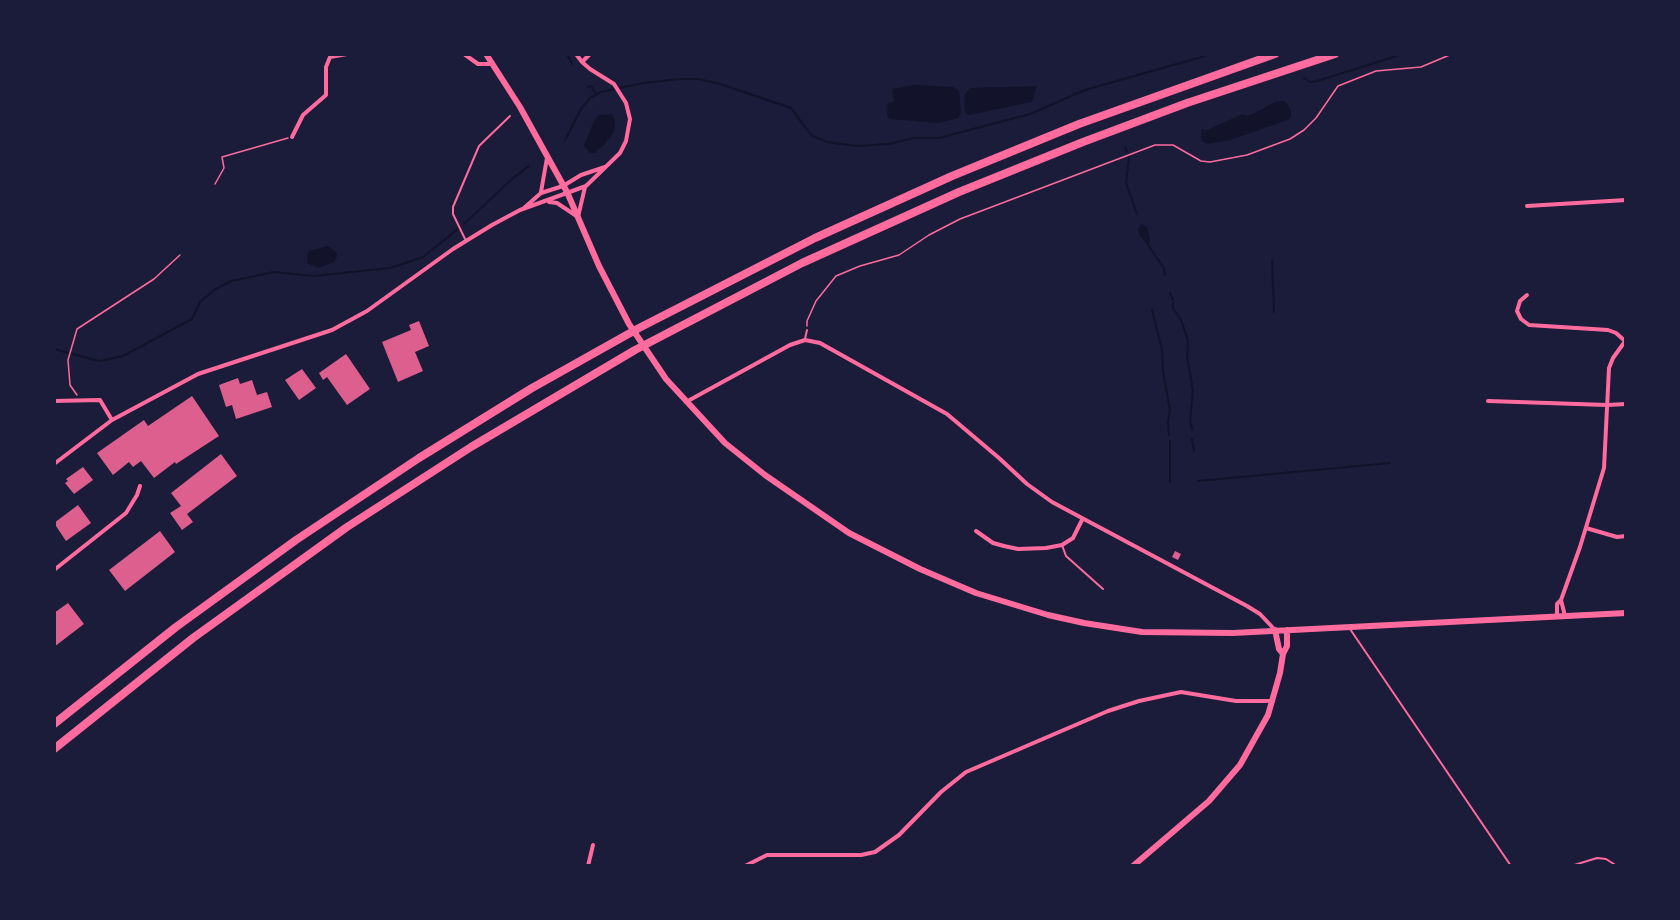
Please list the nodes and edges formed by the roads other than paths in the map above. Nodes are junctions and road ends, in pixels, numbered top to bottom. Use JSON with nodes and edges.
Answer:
{"nodes":[{"id":1,"x":347,"y":54,"type":"edge"},
{"id":2,"x":464,"y":54,"type":"edge"},
{"id":3,"x":486,"y":54,"type":"edge"},
{"id":4,"x":576,"y":54,"type":"edge"},
{"id":5,"x":590,"y":54,"type":"edge"},
{"id":6,"x":1275,"y":54,"type":"edge"},
{"id":7,"x":1335,"y":54,"type":"edge"},
{"id":8,"x":582,"y":62,"type":"junction"},
{"id":9,"x":493,"y":64,"type":"junction"},
{"id":10,"x":510,"y":116,"type":"dead end"},
{"id":11,"x":292,"y":137,"type":"road end"},
{"id":12,"x":547,"y":156,"type":"junction"},
{"id":13,"x":605,"y":167,"type":"junction"},
{"id":14,"x":586,"y":186,"type":"junction"},
{"id":15,"x":565,"y":189,"type":"junction"},
{"id":16,"x":541,"y":193,"type":"junction"},
{"id":17,"x":1626,"y":200,"type":"edge"},
{"id":18,"x":546,"y":202,"type":"junction"},
{"id":19,"x":1527,"y":206,"type":"dead end"},
{"id":20,"x":520,"y":210,"type":"junction"},
{"id":21,"x":578,"y":217,"type":"junction"},
{"id":22,"x":466,"y":241,"type":"junction"},
{"id":23,"x":1527,"y":295,"type":"dead end"},
{"id":24,"x":807,"y":330,"type":"road end"},
{"id":25,"x":805,"y":340,"type":"junction"},
{"id":26,"x":1626,"y":340,"type":"edge"},
{"id":27,"x":54,"y":401,"type":"edge"},
{"id":28,"x":1488,"y":401,"type":"dead end"},
{"id":29,"x":685,"y":402,"type":"junction"},
{"id":30,"x":1626,"y":404,"type":"edge"},
{"id":31,"x":1607,"y":405,"type":"junction"},
{"id":32,"x":112,"y":420,"type":"junction"},
{"id":33,"x":54,"y":464,"type":"edge"},
{"id":34,"x":140,"y":486,"type":"dead end"},
{"id":35,"x":1082,"y":520,"type":"junction"},
{"id":36,"x":1586,"y":528,"type":"junction"},
{"id":37,"x":976,"y":531,"type":"dead end"},
{"id":38,"x":1626,"y":536,"type":"edge"},
{"id":39,"x":1062,"y":545,"type":"junction"},
{"id":40,"x":54,"y":570,"type":"edge"},
{"id":41,"x":1103,"y":589,"type":"dead end"},
{"id":42,"x":1561,"y":600,"type":"junction"},
{"id":43,"x":1626,"y":613,"type":"edge"},
{"id":44,"x":1557,"y":616,"type":"junction"},
{"id":45,"x":1565,"y":616,"type":"junction"},
{"id":46,"x":1348,"y":627,"type":"junction"},
{"id":47,"x":1275,"y":630,"type":"junction"},
{"id":48,"x":1287,"y":630,"type":"junction"},
{"id":49,"x":1282,"y":654,"type":"junction"},
{"id":50,"x":1273,"y":701,"type":"junction"},
{"id":51,"x":54,"y":724,"type":"edge"},
{"id":52,"x":54,"y":749,"type":"edge"},
{"id":53,"x":593,"y":845,"type":"dead end"},
{"id":54,"x":588,"y":866,"type":"edge"},
{"id":55,"x":745,"y":866,"type":"edge"},
{"id":56,"x":1133,"y":866,"type":"edge"},
{"id":57,"x":1511,"y":866,"type":"edge"},
{"id":58,"x":1571,"y":866,"type":"edge"},
{"id":59,"x":1617,"y":866,"type":"edge"}],
"edges":[{"from":1,"to":11,"type":"street"},
{"from":2,"to":9,"type":"street"},
{"from":3,"to":9,"type":"main road"},
{"from":4,"to":8,"type":"street"},
{"from":5,"to":8,"type":"street"},
{"from":6,"to":51,"type":"highway"},
{"from":7,"to":52,"type":"highway"},
{"from":8,"to":13,"type":"street"},
{"from":9,"to":12,"type":"main road"},
{"from":10,"to":22,"type":"lane"},
{"from":12,"to":15,"type":"main road"},
{"from":12,"to":16,"type":"street"},
{"from":13,"to":14,"type":"street"},
{"from":13,"to":15,"type":"street"},
{"from":14,"to":15,"type":"street"},
{"from":14,"to":21,"type":"street"},
{"from":15,"to":16,"type":"street"},
{"from":15,"to":18,"type":"street"},
{"from":15,"to":21,"type":"main road"},
{"from":16,"to":20,"type":"street"},
{"from":17,"to":19,"type":"street"},
{"from":18,"to":20,"type":"street"},
{"from":18,"to":21,"type":"street"},
{"from":20,"to":22,"type":"street"},
{"from":21,"to":29,"type":"main road"},
{"from":22,"to":32,"type":"street"},
{"from":23,"to":26,"type":"street"},
{"from":24,"to":25,"type":"lane"},
{"from":25,"to":29,"type":"street"},
{"from":25,"to":35,"type":"street"},
{"from":26,"to":31,"type":"street"},
{"from":27,"to":32,"type":"street"},
{"from":28,"to":31,"type":"street"},
{"from":29,"to":47,"type":"main road"},
{"from":30,"to":31,"type":"street"},
{"from":31,"to":36,"type":"street"},
{"from":32,"to":33,"type":"street"},
{"from":34,"to":40,"type":"street"},
{"from":35,"to":39,"type":"street"},
{"from":35,"to":47,"type":"street"},
{"from":36,"to":38,"type":"street"},
{"from":36,"to":42,"type":"street"},
{"from":37,"to":39,"type":"street"},
{"from":39,"to":41,"type":"lane"},
{"from":42,"to":44,"type":"street"},
{"from":42,"to":45,"type":"street"},
{"from":43,"to":45,"type":"main road"},
{"from":44,"to":45,"type":"main road"},
{"from":44,"to":46,"type":"main road"},
{"from":46,"to":48,"type":"main road"},
{"from":46,"to":57,"type":"lane"},
{"from":47,"to":48,"type":"main road"},
{"from":47,"to":49,"type":"main road"},
{"from":48,"to":49,"type":"main road"},
{"from":49,"to":50,"type":"main road"},
{"from":50,"to":55,"type":"street"},
{"from":50,"to":56,"type":"main road"},
{"from":53,"to":54,"type":"street"},
{"from":58,"to":59,"type":"lane"}]}
